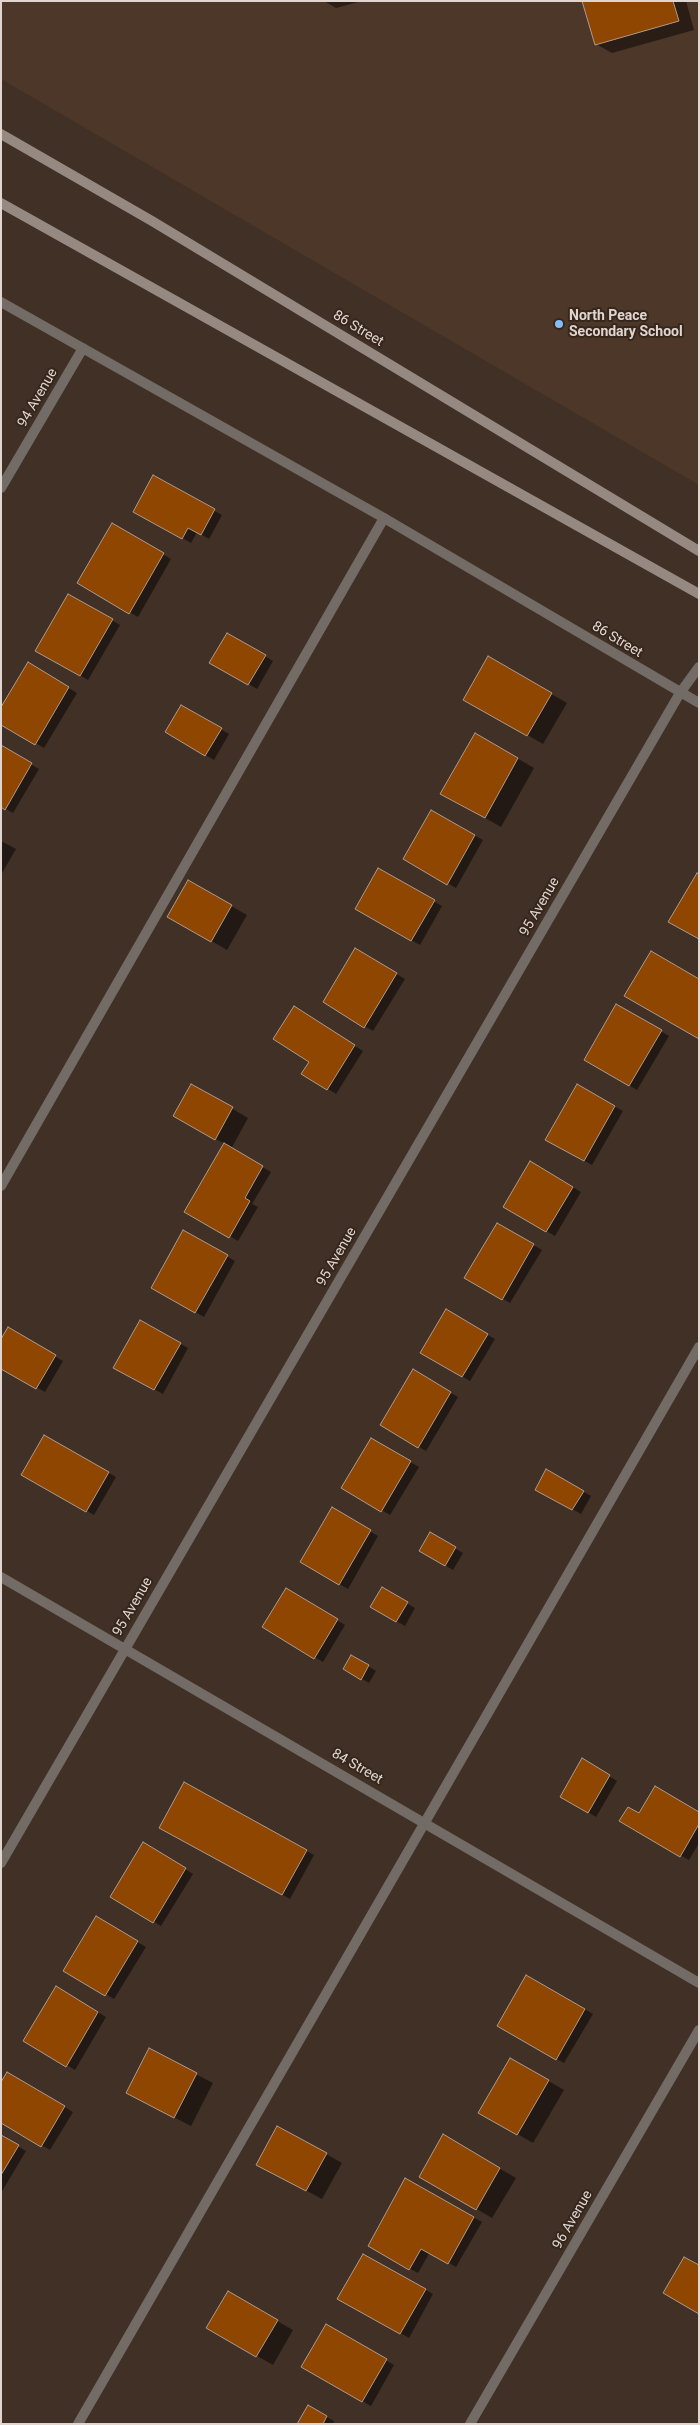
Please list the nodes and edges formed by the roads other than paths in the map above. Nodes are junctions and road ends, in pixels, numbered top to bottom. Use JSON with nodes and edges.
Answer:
{"nodes":[{"id":1,"x":1,"y":134,"type":"edge"},
{"id":2,"x":1,"y":203,"type":"edge"},
{"id":3,"x":1,"y":302,"type":"edge"},
{"id":4,"x":82,"y":348,"type":"junction"},
{"id":5,"x":1,"y":488,"type":"edge"},
{"id":6,"x":384,"y":518,"type":"junction"},
{"id":7,"x":699,"y":551,"type":"edge"},
{"id":8,"x":699,"y":594,"type":"edge"},
{"id":9,"x":699,"y":667,"type":"edge"},
{"id":10,"x":680,"y":693,"type":"junction"},
{"id":11,"x":699,"y":704,"type":"edge"},
{"id":12,"x":1,"y":1186,"type":"edge"},
{"id":13,"x":699,"y":1347,"type":"edge"},
{"id":14,"x":1,"y":1577,"type":"edge"},
{"id":15,"x":125,"y":1649,"type":"junction"},
{"id":16,"x":425,"y":1822,"type":"junction"},
{"id":17,"x":1,"y":1863,"type":"edge"},
{"id":18,"x":699,"y":1983,"type":"edge"},
{"id":19,"x":699,"y":2030,"type":"edge"},
{"id":20,"x":78,"y":2424,"type":"edge"},
{"id":21,"x":470,"y":2424,"type":"edge"}],
"edges":[{"from":1,"to":7,"type":"main road","name":"86 Street"},
{"from":2,"to":8,"type":"main road"},
{"from":3,"to":4,"type":"street","name":"86 Street"},
{"from":4,"to":5,"type":"street","name":"94 Avenue"},
{"from":4,"to":6,"type":"street","name":"86 Street"},
{"from":6,"to":10,"type":"street","name":"86 Street"},
{"from":6,"to":12,"type":"street"},
{"from":9,"to":10,"type":"street","name":"95 Avenue"},
{"from":10,"to":11,"type":"street","name":"86 Street"},
{"from":10,"to":15,"type":"street","name":"95 Avenue"},
{"from":13,"to":16,"type":"street"},
{"from":14,"to":15,"type":"street","name":"84 Street"},
{"from":15,"to":16,"type":"street","name":"84 Street"},
{"from":15,"to":17,"type":"street","name":"95 Avenue"},
{"from":16,"to":18,"type":"street","name":"84 Street"},
{"from":16,"to":20,"type":"street"},
{"from":19,"to":21,"type":"street","name":"96 Avenue"}]}
